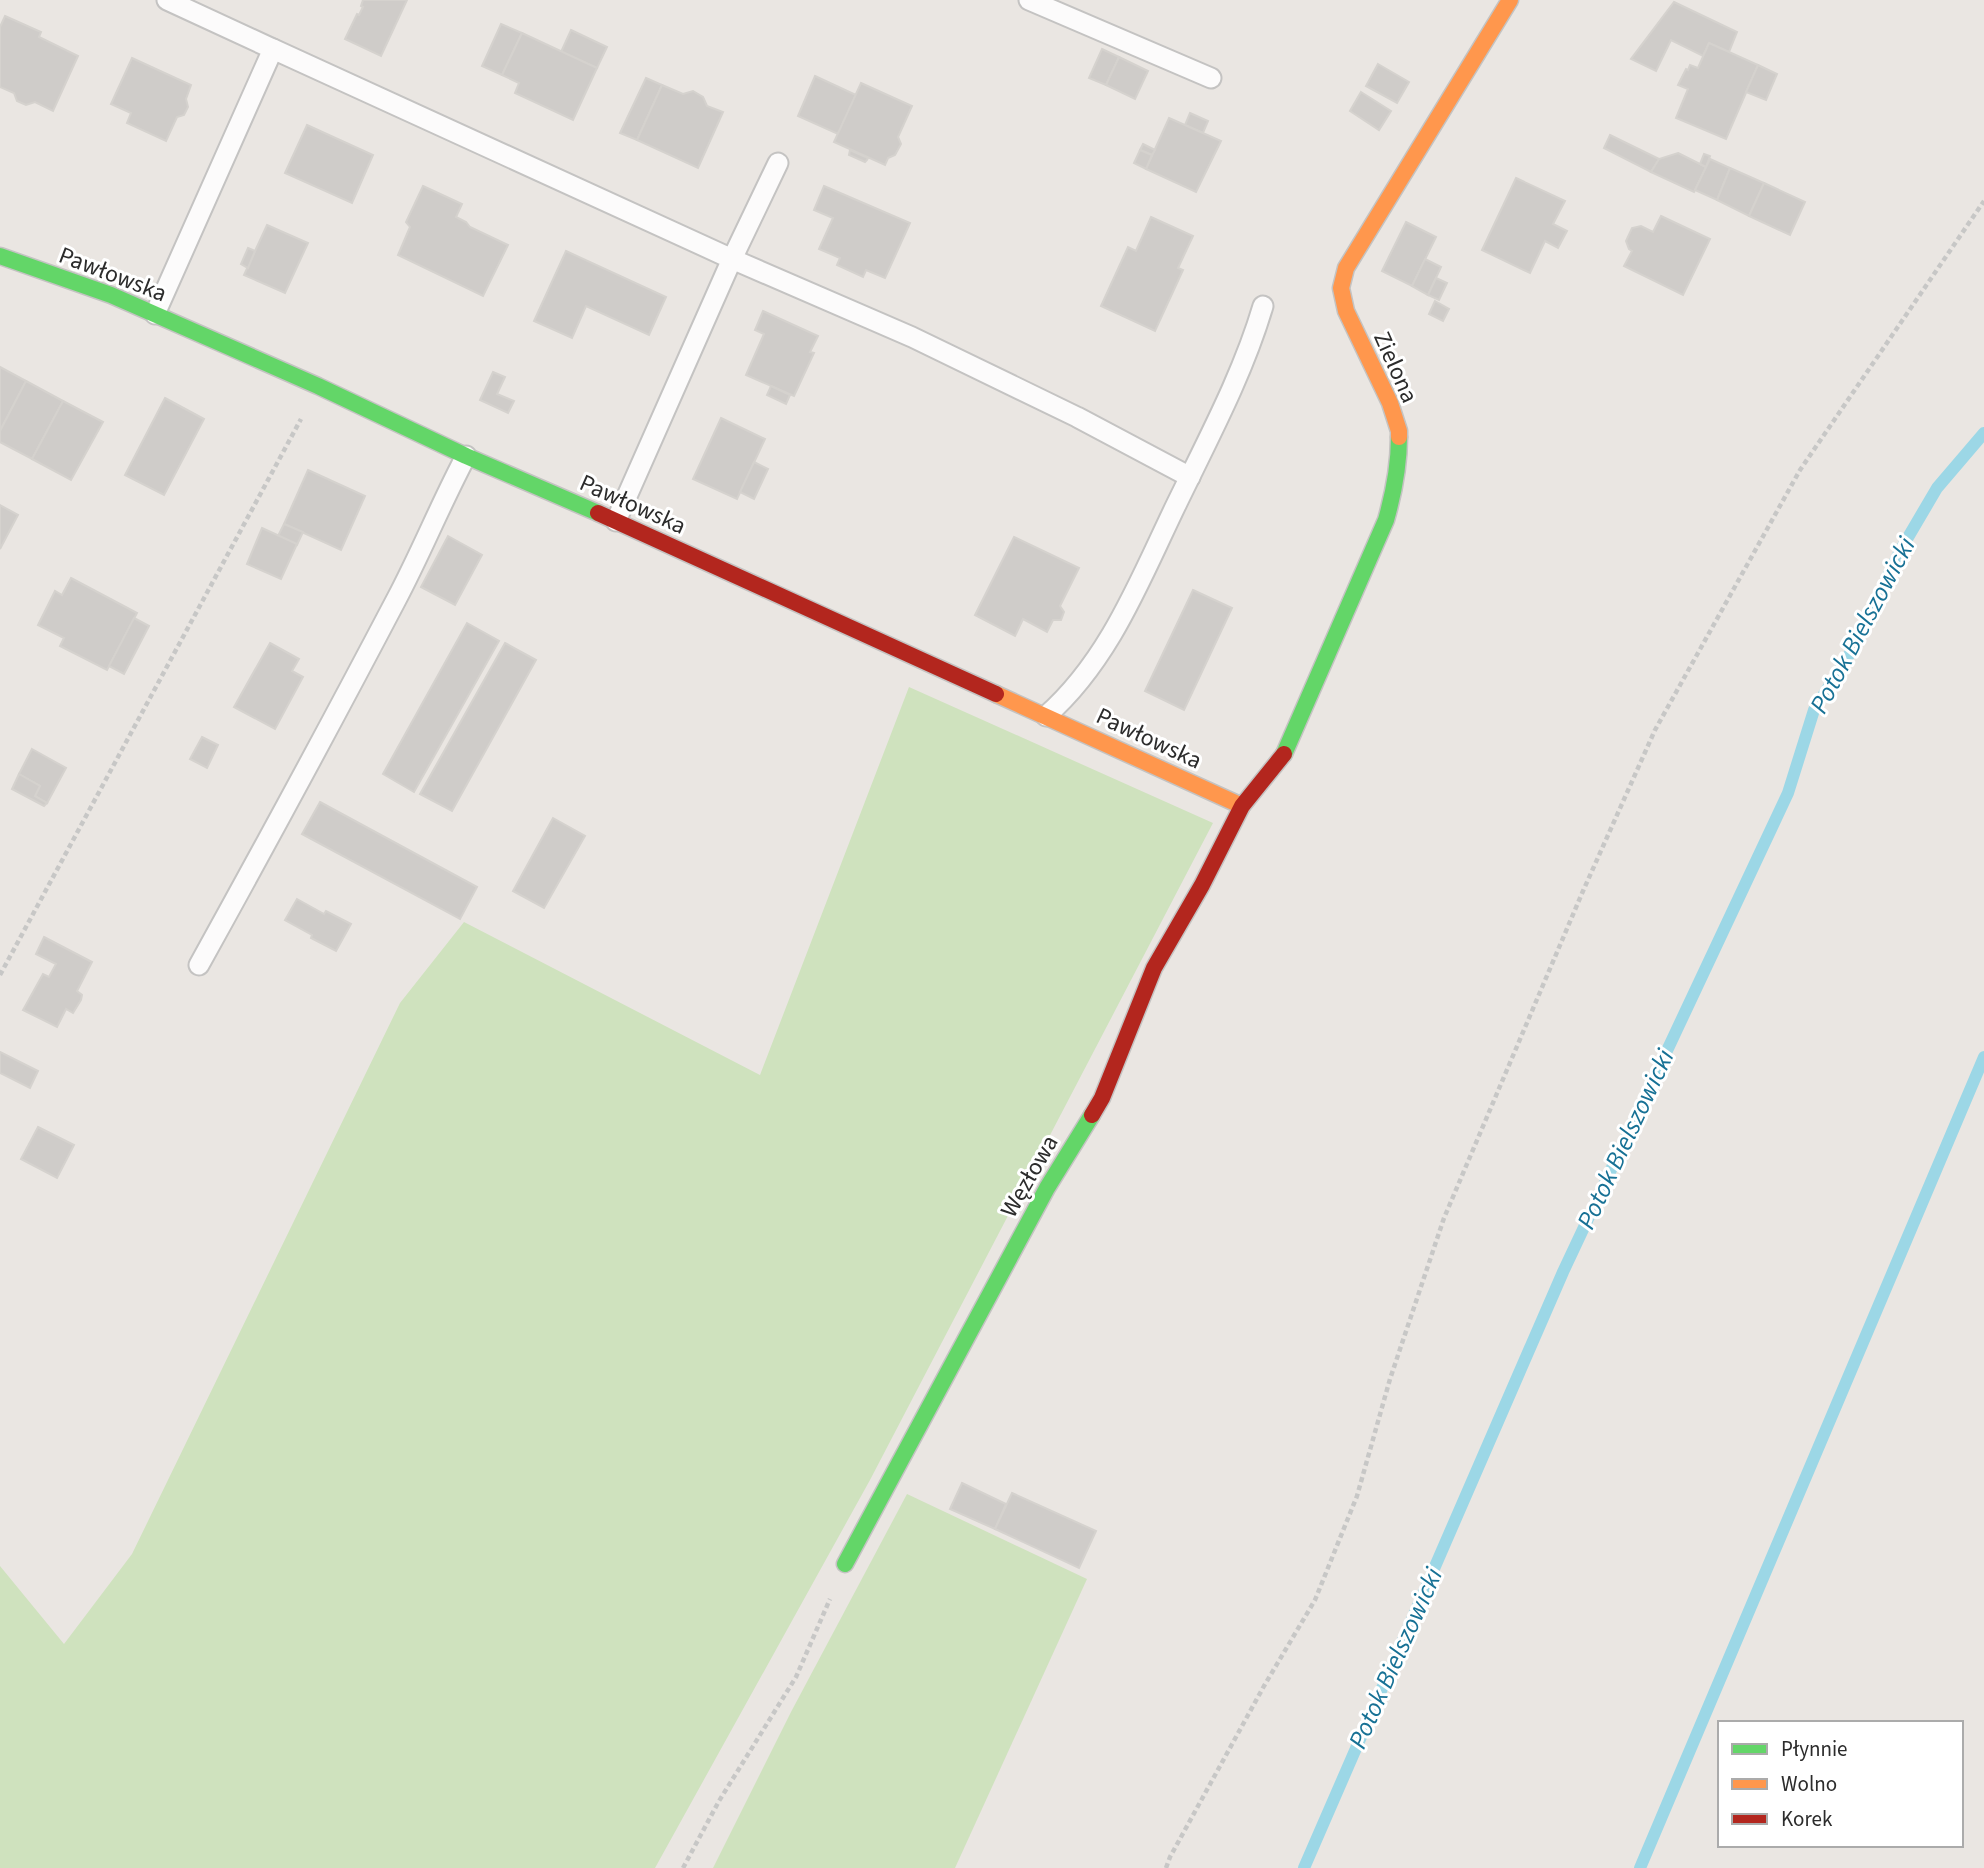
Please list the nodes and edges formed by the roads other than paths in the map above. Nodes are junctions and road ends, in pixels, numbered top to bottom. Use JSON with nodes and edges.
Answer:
{"nodes":[{"id":1,"x":167,"y":0,"type":"edge"},
{"id":2,"x":1028,"y":0,"type":"edge"},
{"id":3,"x":1510,"y":0,"type":"edge"},
{"id":4,"x":273,"y":48,"type":"junction"},
{"id":5,"x":1211,"y":78,"type":"dead end"},
{"id":6,"x":778,"y":163,"type":"dead end"},
{"id":7,"x":0,"y":256,"type":"edge"},
{"id":8,"x":732,"y":259,"type":"junction"},
{"id":9,"x":1263,"y":306,"type":"dead end"},
{"id":10,"x":155,"y":314,"type":"junction"},
{"id":11,"x":466,"y":456,"type":"junction"},
{"id":12,"x":1190,"y":477,"type":"junction"},
{"id":13,"x":615,"y":521,"type":"junction"},
{"id":14,"x":1046,"y":716,"type":"junction"},
{"id":15,"x":1242,"y":806,"type":"junction"},
{"id":16,"x":199,"y":965,"type":"dead end"},
{"id":17,"x":845,"y":1563,"type":"road end"}],
"edges":[{"from":1,"to":4,"type":"lane"},
{"from":2,"to":5,"type":"lane"},
{"from":3,"to":15,"type":"street","name":"Zielona"},
{"from":4,"to":8,"type":"lane"},
{"from":4,"to":10,"type":"lane"},
{"from":6,"to":8,"type":"lane"},
{"from":7,"to":10,"type":"street","name":"Pawłowska"},
{"from":8,"to":12,"type":"lane"},
{"from":8,"to":13,"type":"lane"},
{"from":9,"to":12,"type":"lane"},
{"from":10,"to":11,"type":"street","name":"Pawłowska"},
{"from":11,"to":13,"type":"street","name":"Pawłowska"},
{"from":11,"to":16,"type":"lane"},
{"from":12,"to":14,"type":"lane"},
{"from":13,"to":14,"type":"street","name":"Pawłowska"},
{"from":14,"to":15,"type":"street","name":"Pawłowska"},
{"from":15,"to":17,"type":"street","name":"Węzłowa"}]}
